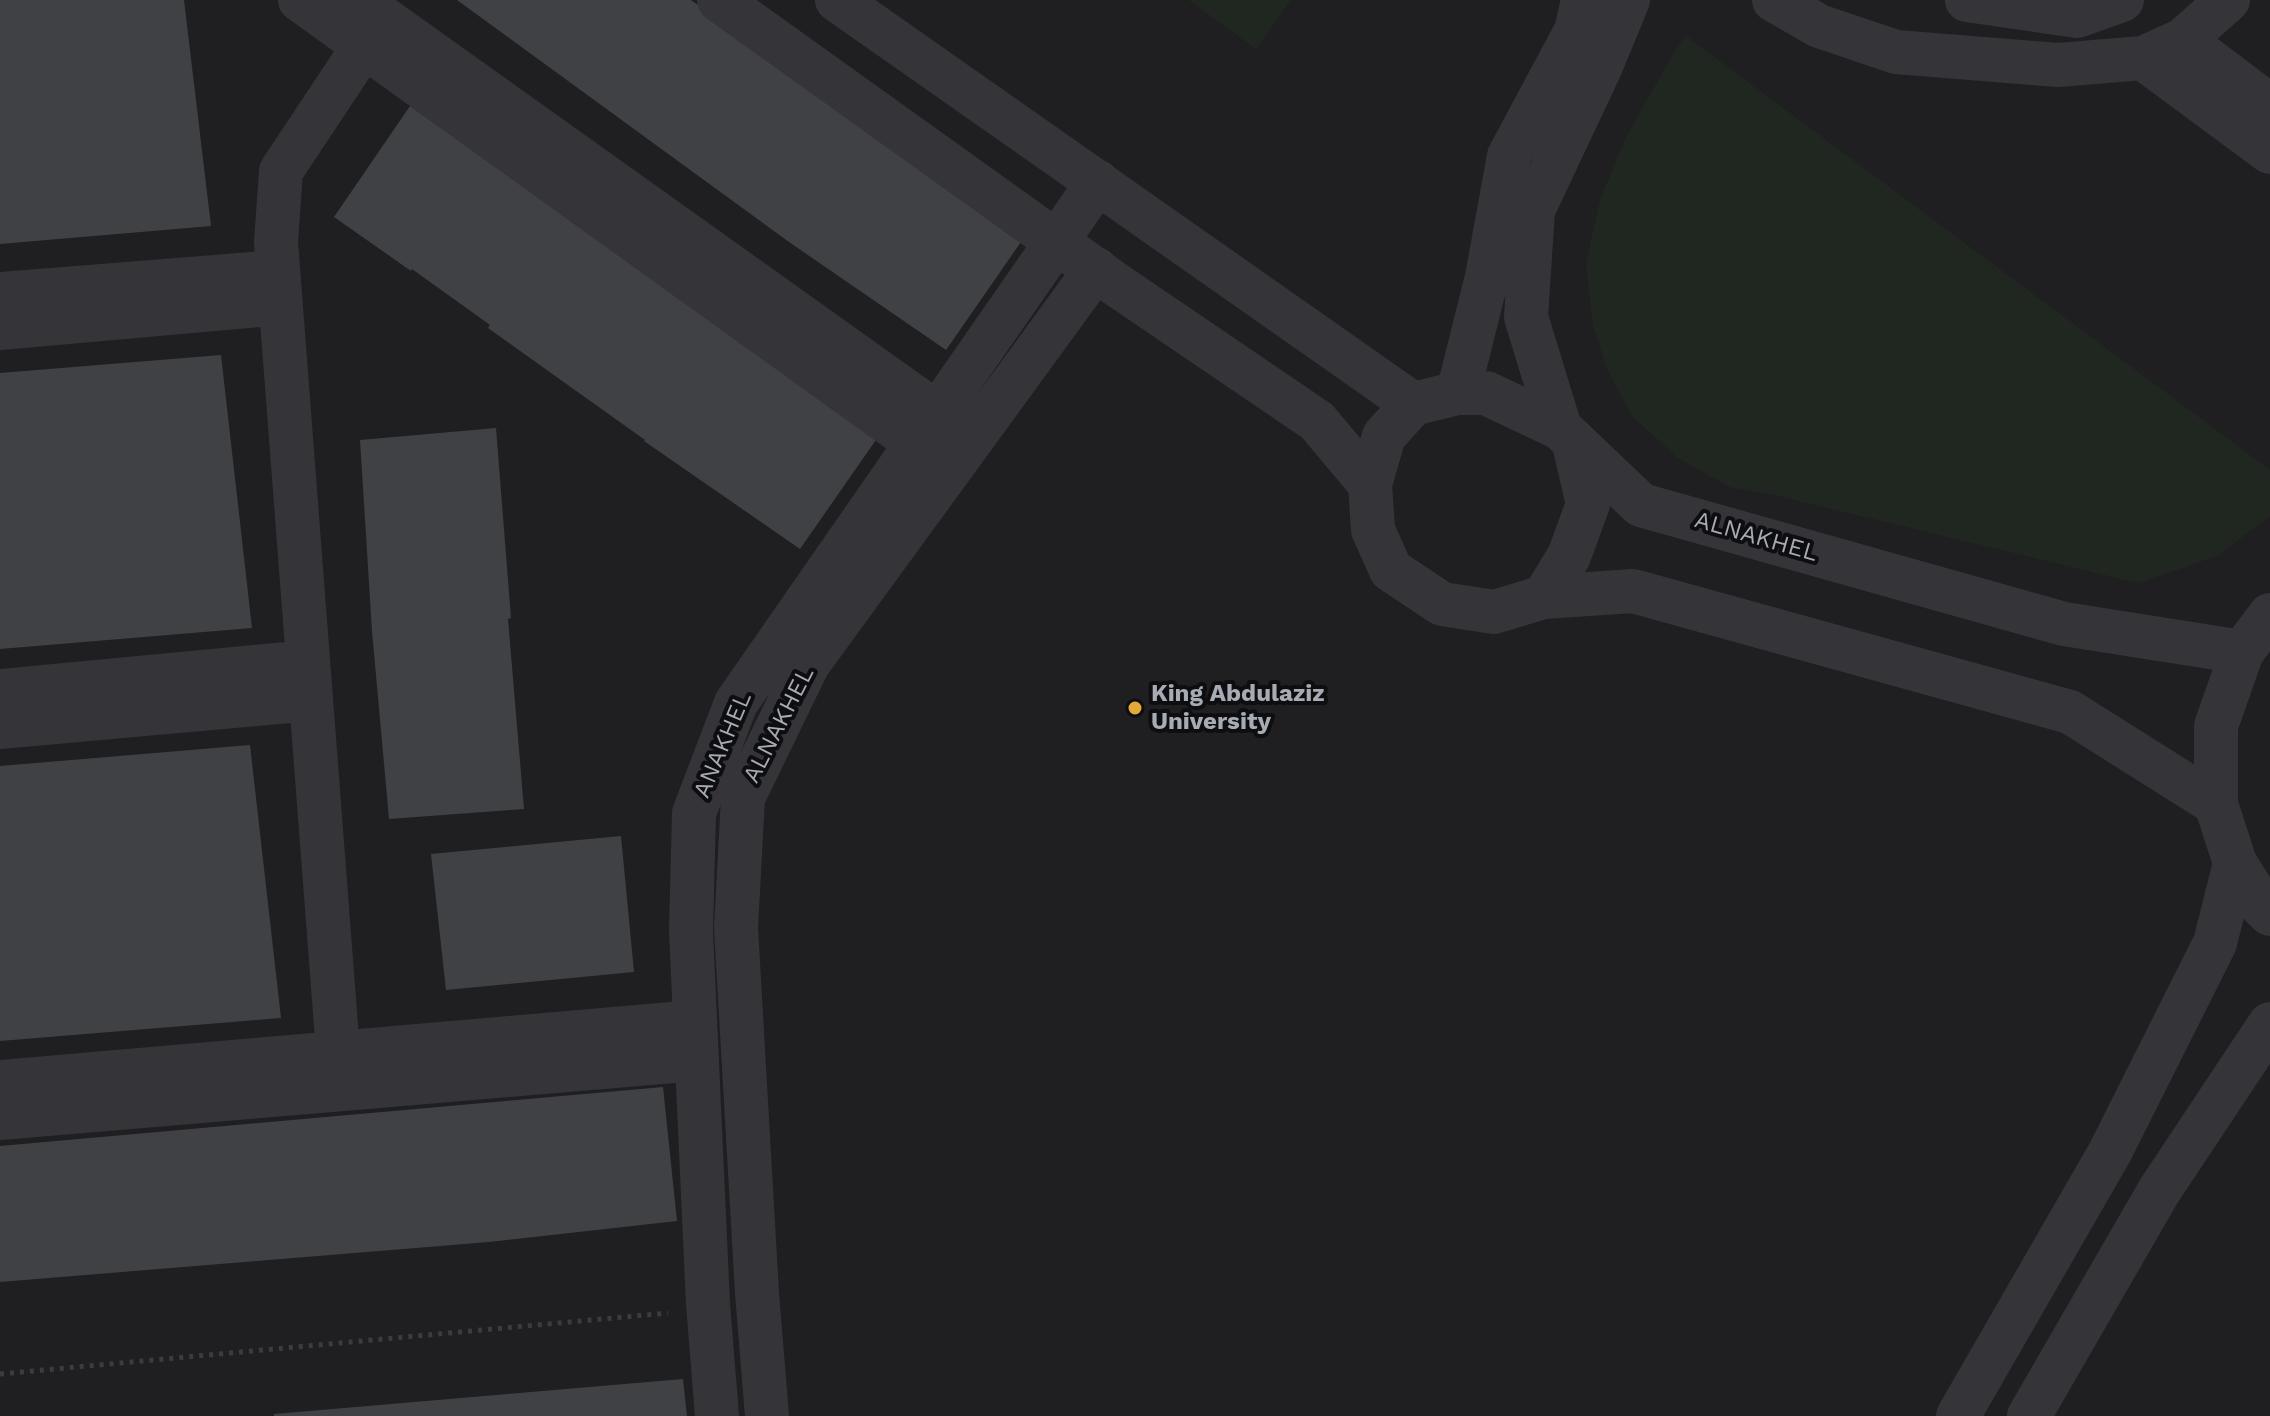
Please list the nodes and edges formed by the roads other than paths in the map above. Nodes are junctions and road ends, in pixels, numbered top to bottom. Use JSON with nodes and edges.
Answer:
{"nodes":[{"id":1,"x":300,"y":0,"type":"edge"},
{"id":2,"x":358,"y":0,"type":"edge"},
{"id":3,"x":719,"y":0,"type":"edge"},
{"id":4,"x":837,"y":0,"type":"edge"},
{"id":5,"x":1583,"y":0,"type":"edge"},
{"id":6,"x":1628,"y":0,"type":"edge"},
{"id":7,"x":1774,"y":0,"type":"edge"},
{"id":8,"x":1967,"y":0,"type":"edge"},
{"id":9,"x":2228,"y":0,"type":"edge"},
{"id":10,"x":2096,"y":4,"type":"edge"},
{"id":11,"x":2183,"y":40,"type":"junction"},
{"id":12,"x":364,"y":46,"type":"junction"},
{"id":13,"x":2143,"y":58,"type":"junction"},
{"id":14,"x":2270,"y":106,"type":"edge"},
{"id":15,"x":2270,"y":152,"type":"edge"},
{"id":16,"x":1098,"y":182,"type":"junction"},
{"id":17,"x":1057,"y":241,"type":"junction"},
{"id":18,"x":1096,"y":269,"type":"junction"},
{"id":19,"x":280,"y":288,"type":"junction"},
{"id":20,"x":0,"y":294,"type":"edge"},
{"id":21,"x":0,"y":328,"type":"edge"},
{"id":22,"x":1458,"y":393,"type":"junction"},
{"id":23,"x":1413,"y":404,"type":"junction"},
{"id":24,"x":927,"y":428,"type":"junction"},
{"id":25,"x":1566,"y":434,"type":"junction"},
{"id":26,"x":1370,"y":484,"type":"junction"},
{"id":27,"x":1544,"y":597,"type":"junction"},
{"id":28,"x":2270,"y":615,"type":"edge"},
{"id":29,"x":2242,"y":652,"type":"junction"},
{"id":30,"x":310,"y":681,"type":"junction"},
{"id":31,"x":0,"y":691,"type":"edge"},
{"id":32,"x":0,"y":727,"type":"edge"},
{"id":33,"x":2216,"y":804,"type":"junction"},
{"id":34,"x":2235,"y":863,"type":"junction"},
{"id":35,"x":2270,"y":914,"type":"edge"},
{"id":36,"x":2270,"y":1024,"type":"edge"},
{"id":37,"x":696,"y":1040,"type":"junction"},
{"id":38,"x":338,"y":1052,"type":"junction"},
{"id":39,"x":0,"y":1082,"type":"edge"},
{"id":40,"x":0,"y":1118,"type":"edge"},
{"id":41,"x":717,"y":1416,"type":"edge"},
{"id":42,"x":767,"y":1416,"type":"edge"},
{"id":43,"x":1958,"y":1416,"type":"edge"},
{"id":44,"x":2029,"y":1416,"type":"edge"}],
"edges":[{"from":1,"to":12,"type":"street"},
{"from":2,"to":24,"type":"street"},
{"from":3,"to":17,"type":"street"},
{"from":4,"to":16,"type":"street"},
{"from":5,"to":22,"type":"street"},
{"from":6,"to":25,"type":"street"},
{"from":7,"to":13,"type":"street"},
{"from":8,"to":10,"type":"street"},
{"from":9,"to":11,"type":"street"},
{"from":11,"to":13,"type":"street"},
{"from":11,"to":14,"type":"street"},
{"from":12,"to":19,"type":"street"},
{"from":12,"to":24,"type":"street"},
{"from":13,"to":15,"type":"street"},
{"from":16,"to":17,"type":"street","name":"ANAKHEL"},
{"from":16,"to":23,"type":"street"},
{"from":17,"to":18,"type":"street"},
{"from":17,"to":24,"type":"street","name":"ANAKHEL"},
{"from":18,"to":26,"type":"street"},
{"from":18,"to":42,"type":"street","name":"ALNAKHEL"},
{"from":19,"to":20,"type":"street"},
{"from":19,"to":21,"type":"street"},
{"from":19,"to":30,"type":"street"},
{"from":22,"to":23,"type":"street","name":"ALNAKHEL"},
{"from":22,"to":25,"type":"street","name":"ALNAKHEL"},
{"from":23,"to":26,"type":"street"},
{"from":24,"to":37,"type":"street","name":"ANAKHEL"},
{"from":25,"to":27,"type":"street"},
{"from":25,"to":29,"type":"street","name":"ALNAKHEL"},
{"from":26,"to":27,"type":"street"},
{"from":27,"to":33,"type":"street"},
{"from":28,"to":29,"type":"street"},
{"from":29,"to":33,"type":"street"},
{"from":30,"to":31,"type":"street"},
{"from":30,"to":32,"type":"street"},
{"from":30,"to":38,"type":"street"},
{"from":33,"to":34,"type":"street"},
{"from":34,"to":35,"type":"street"},
{"from":34,"to":43,"type":"street"},
{"from":36,"to":44,"type":"street"},
{"from":37,"to":38,"type":"street"},
{"from":37,"to":40,"type":"street"},
{"from":37,"to":41,"type":"street","name":"ANAKHEL"},
{"from":38,"to":39,"type":"street"}]}
